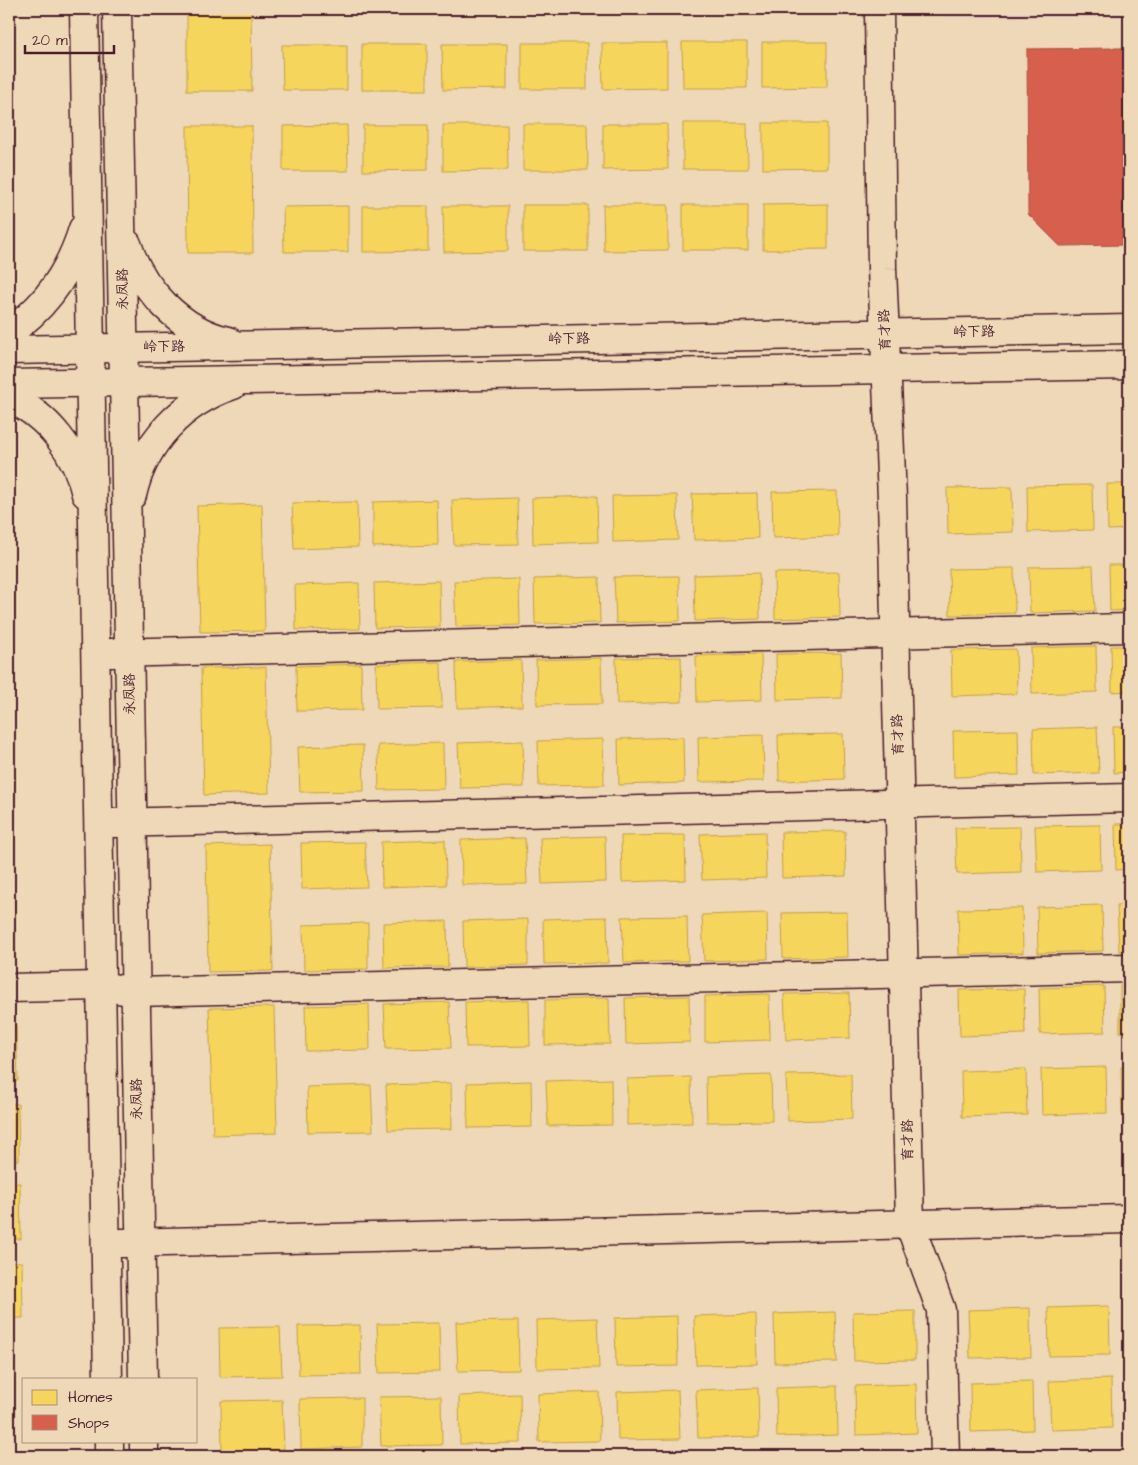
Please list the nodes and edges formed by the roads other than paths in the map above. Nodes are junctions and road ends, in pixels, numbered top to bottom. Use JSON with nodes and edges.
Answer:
{"nodes":[{"id":1,"x":84,"y":9,"type":"edge"},
{"id":2,"x":117,"y":9,"type":"edge"},
{"id":3,"x":879,"y":9,"type":"edge"},
{"id":4,"x":88,"y":200,"type":"junction"},
{"id":5,"x":121,"y":216,"type":"junction"},
{"id":6,"x":1129,"y":329,"type":"edge"},
{"id":7,"x":9,"y":332,"type":"edge"},
{"id":8,"x":885,"y":333,"type":"junction"},
{"id":9,"x":255,"y":345,"type":"junction"},
{"id":10,"x":124,"y":347,"type":"junction"},
{"id":11,"x":90,"y":348,"type":"junction"},
{"id":12,"x":9,"y":350,"type":"edge"},
{"id":13,"x":1129,"y":365,"type":"edge"},
{"id":14,"x":887,"y":369,"type":"junction"},
{"id":15,"x":262,"y":380,"type":"junction"},
{"id":16,"x":91,"y":382,"type":"junction"},
{"id":17,"x":124,"y":382,"type":"junction"},
{"id":18,"x":9,"y":384,"type":"edge"},
{"id":19,"x":9,"y":398,"type":"edge"},
{"id":20,"x":127,"y":523,"type":"junction"},
{"id":21,"x":93,"y":530,"type":"junction"},
{"id":22,"x":1129,"y":628,"type":"edge"},
{"id":23,"x":895,"y":634,"type":"junction"},
{"id":24,"x":129,"y":652,"type":"junction"},
{"id":25,"x":96,"y":653,"type":"junction"},
{"id":26,"x":1129,"y":798,"type":"edge"},
{"id":27,"x":900,"y":804,"type":"junction"},
{"id":28,"x":132,"y":822,"type":"junction"},
{"id":29,"x":98,"y":823,"type":"junction"},
{"id":30,"x":1129,"y":968,"type":"edge"},
{"id":31,"x":904,"y":974,"type":"junction"},
{"id":32,"x":101,"y":986,"type":"junction"},
{"id":33,"x":9,"y":988,"type":"edge"},
{"id":34,"x":136,"y":992,"type":"junction"},
{"id":35,"x":1129,"y":1219,"type":"edge"},
{"id":36,"x":910,"y":1224,"type":"junction"},
{"id":37,"x":140,"y":1243,"type":"junction"},
{"id":38,"x":106,"y":1244,"type":"junction"},
{"id":39,"x":108,"y":1378,"type":"edge"},
{"id":40,"x":142,"y":1378,"type":"edge"},
{"id":41,"x":109,"y":1442,"type":"edge"},
{"id":42,"x":144,"y":1442,"type":"edge"},
{"id":43,"x":109,"y":1456,"type":"edge"},
{"id":44,"x":144,"y":1456,"type":"edge"},
{"id":45,"x":945,"y":1456,"type":"edge"}],
"edges":[{"from":1,"to":4,"type":"street"},
{"from":2,"to":5,"type":"street","name":"永凤路"},
{"from":3,"to":8,"type":"street","name":"育才路"},
{"from":4,"to":7,"type":"street"},
{"from":4,"to":11,"type":"street"},
{"from":5,"to":9,"type":"street"},
{"from":5,"to":10,"type":"street","name":"永凤路"},
{"from":6,"to":8,"type":"street","name":"岭下路"},
{"from":8,"to":9,"type":"street","name":"岭下路"},
{"from":8,"to":14,"type":"street","name":"育才路"},
{"from":9,"to":10,"type":"street","name":"岭下路"},
{"from":10,"to":11,"type":"street","name":"岭下路"},
{"from":10,"to":17,"type":"street","name":"永凤路"},
{"from":11,"to":12,"type":"street","name":"岭下路"},
{"from":11,"to":16,"type":"street"},
{"from":13,"to":14,"type":"street"},
{"from":14,"to":15,"type":"street"},
{"from":14,"to":23,"type":"street","name":"育才路"},
{"from":15,"to":17,"type":"street"},
{"from":15,"to":20,"type":"street"},
{"from":16,"to":17,"type":"street"},
{"from":16,"to":18,"type":"street"},
{"from":16,"to":21,"type":"street"},
{"from":17,"to":20,"type":"street","name":"永凤路"},
{"from":19,"to":21,"type":"street"},
{"from":20,"to":24,"type":"street","name":"永凤路"},
{"from":21,"to":25,"type":"street"},
{"from":22,"to":23,"type":"street"},
{"from":23,"to":24,"type":"street"},
{"from":23,"to":27,"type":"street","name":"育才路"},
{"from":24,"to":25,"type":"street"},
{"from":24,"to":28,"type":"street","name":"永凤路"},
{"from":25,"to":29,"type":"street"},
{"from":26,"to":27,"type":"street"},
{"from":27,"to":28,"type":"street"},
{"from":27,"to":31,"type":"street","name":"育才路"},
{"from":28,"to":29,"type":"street"},
{"from":28,"to":34,"type":"street","name":"永凤路"},
{"from":29,"to":32,"type":"street"},
{"from":30,"to":31,"type":"street"},
{"from":31,"to":34,"type":"street"},
{"from":31,"to":36,"type":"street","name":"育才路"},
{"from":32,"to":33,"type":"street"},
{"from":32,"to":34,"type":"street"},
{"from":32,"to":38,"type":"street"},
{"from":34,"to":37,"type":"street","name":"永凤路"},
{"from":35,"to":36,"type":"street"},
{"from":36,"to":37,"type":"street"},
{"from":36,"to":45,"type":"street","name":"育才路"},
{"from":37,"to":38,"type":"street"},
{"from":37,"to":40,"type":"street","name":"永凤路"},
{"from":38,"to":39,"type":"street"},
{"from":41,"to":43,"type":"street"},
{"from":42,"to":44,"type":"street"}]}
